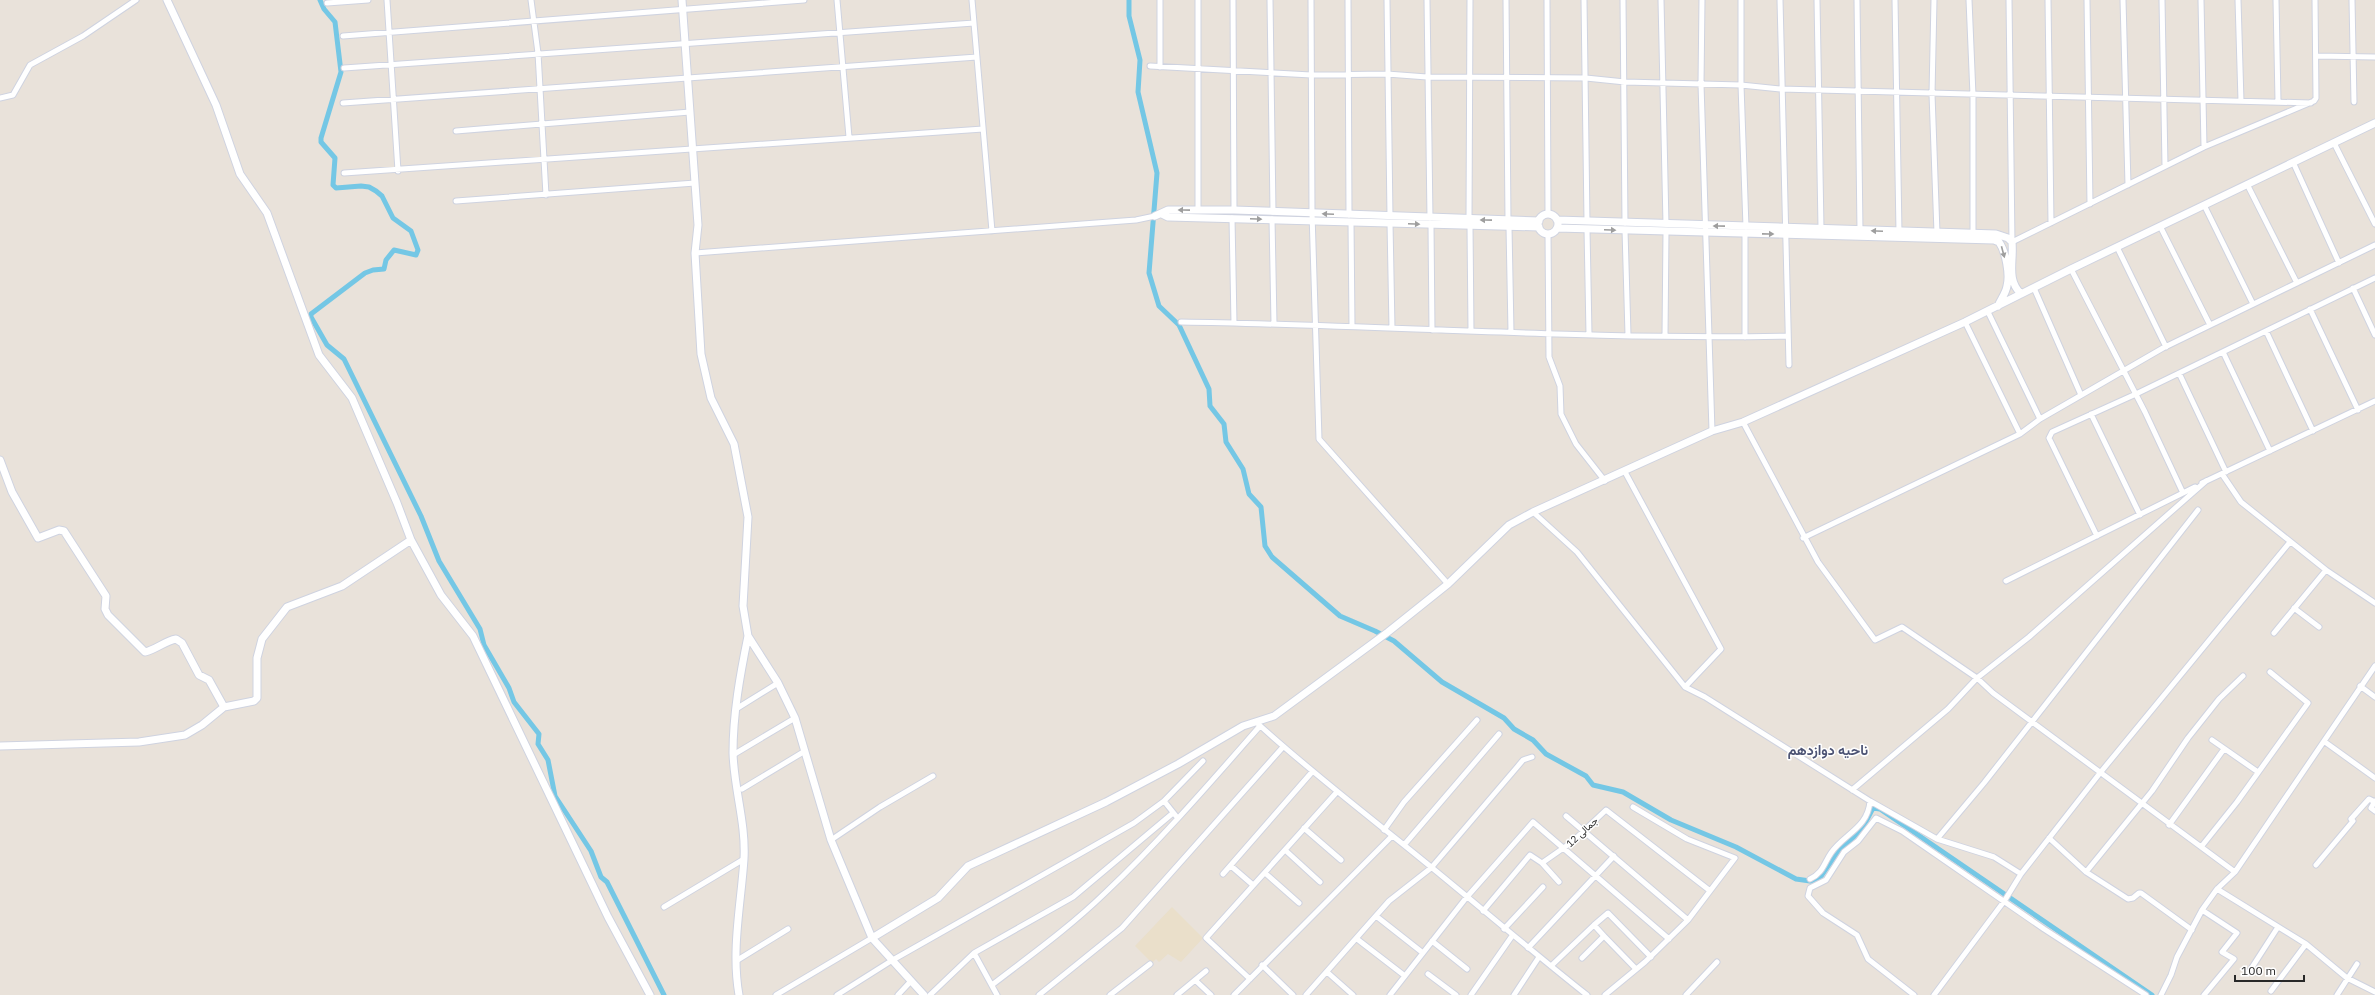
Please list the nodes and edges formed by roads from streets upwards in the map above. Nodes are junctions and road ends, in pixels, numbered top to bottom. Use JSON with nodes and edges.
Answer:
{"nodes":[{"id":1,"x":136,"y":0,"type":"edge"},
{"id":2,"x":167,"y":0,"type":"edge"},
{"id":3,"x":368,"y":0,"type":"edge"},
{"id":4,"x":387,"y":0,"type":"edge"},
{"id":5,"x":531,"y":0,"type":"edge"},
{"id":6,"x":682,"y":0,"type":"edge"},
{"id":7,"x":804,"y":0,"type":"edge"},
{"id":8,"x":837,"y":0,"type":"edge"},
{"id":9,"x":972,"y":0,"type":"edge"},
{"id":10,"x":1160,"y":0,"type":"edge"},
{"id":11,"x":1198,"y":0,"type":"edge"},
{"id":12,"x":1233,"y":0,"type":"edge"},
{"id":13,"x":1270,"y":0,"type":"edge"},
{"id":14,"x":1311,"y":0,"type":"edge"},
{"id":15,"x":1348,"y":0,"type":"edge"},
{"id":16,"x":1387,"y":0,"type":"edge"},
{"id":17,"x":1427,"y":0,"type":"edge"},
{"id":18,"x":1470,"y":0,"type":"edge"},
{"id":19,"x":1506,"y":0,"type":"edge"},
{"id":20,"x":1547,"y":0,"type":"edge"},
{"id":21,"x":1584,"y":0,"type":"edge"},
{"id":22,"x":1623,"y":0,"type":"edge"},
{"id":23,"x":1661,"y":0,"type":"edge"},
{"id":24,"x":1702,"y":0,"type":"edge"},
{"id":25,"x":1741,"y":0,"type":"edge"},
{"id":26,"x":1780,"y":0,"type":"edge"},
{"id":27,"x":1817,"y":0,"type":"edge"},
{"id":28,"x":1857,"y":0,"type":"edge"},
{"id":29,"x":1895,"y":0,"type":"edge"},
{"id":30,"x":1934,"y":0,"type":"edge"},
{"id":31,"x":1969,"y":0,"type":"edge"},
{"id":32,"x":2009,"y":0,"type":"edge"},
{"id":33,"x":2048,"y":0,"type":"edge"},
{"id":34,"x":2087,"y":0,"type":"edge"},
{"id":35,"x":2122,"y":0,"type":"edge"},
{"id":36,"x":2162,"y":0,"type":"edge"},
{"id":37,"x":2200,"y":0,"type":"edge"},
{"id":38,"x":2238,"y":0,"type":"edge"},
{"id":39,"x":2276,"y":0,"type":"edge"},
{"id":40,"x":2315,"y":0,"type":"edge"},
{"id":41,"x":2352,"y":0,"type":"edge"},
{"id":42,"x":327,"y":3,"type":"dead end"},
{"id":43,"x":682,"y":10,"type":"junction"},
{"id":44,"x":534,"y":20,"type":"junction"},
{"id":45,"x":974,"y":23,"type":"junction"},
{"id":46,"x":389,"y":32,"type":"junction"},
{"id":47,"x":839,"y":32,"type":"junction"},
{"id":48,"x":343,"y":36,"type":"dead end"},
{"id":49,"x":685,"y":44,"type":"junction"},
{"id":50,"x":538,"y":54,"type":"junction"},
{"id":51,"x":977,"y":56,"type":"junction"},
{"id":52,"x":2317,"y":56,"type":"junction"},
{"id":53,"x":2354,"y":57,"type":"junction"},
{"id":54,"x":2375,"y":57,"type":"edge"},
{"id":55,"x":843,"y":65,"type":"junction"},
{"id":56,"x":391,"y":66,"type":"junction"},
{"id":57,"x":1150,"y":66,"type":"dead end"},
{"id":58,"x":1160,"y":67,"type":"junction"},
{"id":59,"x":344,"y":68,"type":"dead end"},
{"id":60,"x":1199,"y":68,"type":"junction"},
{"id":61,"x":1234,"y":71,"type":"junction"},
{"id":62,"x":1271,"y":72,"type":"junction"},
{"id":63,"x":1350,"y":74,"type":"junction"},
{"id":64,"x":1387,"y":74,"type":"junction"},
{"id":65,"x":1311,"y":75,"type":"junction"},
{"id":66,"x":687,"y":77,"type":"junction"},
{"id":67,"x":1427,"y":77,"type":"junction"},
{"id":68,"x":1471,"y":77,"type":"junction"},
{"id":69,"x":1547,"y":77,"type":"junction"},
{"id":70,"x":1508,"y":78,"type":"junction"},
{"id":71,"x":1586,"y":78,"type":"junction"},
{"id":72,"x":1625,"y":82,"type":"junction"},
{"id":73,"x":1662,"y":83,"type":"junction"},
{"id":74,"x":1701,"y":84,"type":"junction"},
{"id":75,"x":1741,"y":85,"type":"junction"},
{"id":76,"x":540,"y":89,"type":"junction"},
{"id":77,"x":1781,"y":89,"type":"junction"},
{"id":78,"x":1820,"y":90,"type":"junction"},
{"id":79,"x":1858,"y":92,"type":"junction"},
{"id":80,"x":1895,"y":93,"type":"junction"},
{"id":81,"x":1932,"y":94,"type":"junction"},
{"id":82,"x":1973,"y":95,"type":"junction"},
{"id":83,"x":2011,"y":96,"type":"junction"},
{"id":84,"x":2049,"y":97,"type":"junction"},
{"id":85,"x":0,"y":98,"type":"edge"},
{"id":86,"x":2087,"y":98,"type":"junction"},
{"id":87,"x":2125,"y":98,"type":"junction"},
{"id":88,"x":2164,"y":99,"type":"junction"},
{"id":89,"x":393,"y":100,"type":"junction"},
{"id":90,"x":2203,"y":100,"type":"junction"},
{"id":91,"x":2241,"y":101,"type":"junction"},
{"id":92,"x":2278,"y":101,"type":"junction"},
{"id":93,"x":2354,"y":102,"type":"dead end"},
{"id":94,"x":343,"y":103,"type":"dead end"},
{"id":95,"x":2311,"y":103,"type":"junction"},
{"id":96,"x":690,"y":112,"type":"junction"},
{"id":97,"x":542,"y":123,"type":"junction"},
{"id":98,"x":2375,"y":123,"type":"edge"},
{"id":99,"x":983,"y":129,"type":"junction"},
{"id":100,"x":456,"y":131,"type":"dead end"},
{"id":101,"x":849,"y":137,"type":"junction"},
{"id":102,"x":2334,"y":142,"type":"junction"},
{"id":103,"x":2204,"y":147,"type":"junction"},
{"id":104,"x":692,"y":149,"type":"junction"},
{"id":105,"x":544,"y":160,"type":"junction"},
{"id":106,"x":2293,"y":162,"type":"junction"},
{"id":107,"x":2165,"y":166,"type":"junction"},
{"id":108,"x":398,"y":171,"type":"junction"},
{"id":109,"x":344,"y":173,"type":"dead end"},
{"id":110,"x":695,"y":183,"type":"junction"},
{"id":111,"x":2247,"y":184,"type":"junction"},
{"id":112,"x":2128,"y":185,"type":"junction"},
{"id":113,"x":546,"y":195,"type":"junction"},
{"id":114,"x":456,"y":201,"type":"dead end"},
{"id":115,"x":2090,"y":204,"type":"junction"},
{"id":116,"x":2204,"y":205,"type":"junction"},
{"id":117,"x":1198,"y":210,"type":"junction"},
{"id":118,"x":1233,"y":214,"type":"junction"},
{"id":119,"x":1548,"y":214,"type":"junction"},
{"id":120,"x":1159,"y":215,"type":"junction"},
{"id":121,"x":1272,"y":216,"type":"junction"},
{"id":122,"x":1312,"y":217,"type":"junction"},
{"id":123,"x":1350,"y":218,"type":"junction"},
{"id":124,"x":1390,"y":220,"type":"junction"},
{"id":125,"x":1430,"y":221,"type":"junction"},
{"id":126,"x":1586,"y":221,"type":"junction"},
{"id":127,"x":1469,"y":223,"type":"junction"},
{"id":128,"x":2051,"y":223,"type":"junction"},
{"id":129,"x":1508,"y":224,"type":"junction"},
{"id":130,"x":1539,"y":224,"type":"junction"},
{"id":131,"x":1557,"y":224,"type":"junction"},
{"id":132,"x":2375,"y":224,"type":"edge"},
{"id":133,"x":1625,"y":226,"type":"junction"},
{"id":134,"x":1704,"y":226,"type":"junction"},
{"id":135,"x":2160,"y":226,"type":"junction"},
{"id":136,"x":1666,"y":228,"type":"junction"},
{"id":137,"x":1822,"y":228,"type":"junction"},
{"id":138,"x":1587,"y":229,"type":"junction"},
{"id":139,"x":1745,"y":230,"type":"junction"},
{"id":140,"x":1860,"y":230,"type":"junction"},
{"id":141,"x":992,"y":231,"type":"junction"},
{"id":142,"x":1785,"y":231,"type":"junction"},
{"id":143,"x":1899,"y":232,"type":"junction"},
{"id":144,"x":1705,"y":233,"type":"junction"},
{"id":145,"x":1936,"y":233,"type":"junction"},
{"id":146,"x":1548,"y":234,"type":"junction"},
{"id":147,"x":1973,"y":234,"type":"junction"},
{"id":148,"x":2012,"y":242,"type":"junction"},
{"id":149,"x":2375,"y":245,"type":"edge"},
{"id":150,"x":2117,"y":247,"type":"junction"},
{"id":151,"x":695,"y":253,"type":"junction"},
{"id":152,"x":2339,"y":263,"type":"junction"},
{"id":153,"x":2071,"y":269,"type":"junction"},
{"id":154,"x":2375,"y":278,"type":"edge"},
{"id":155,"x":2297,"y":283,"type":"junction"},
{"id":156,"x":2034,"y":288,"type":"junction"},
{"id":157,"x":2353,"y":288,"type":"junction"},
{"id":158,"x":2021,"y":294,"type":"junction"},
{"id":159,"x":2253,"y":304,"type":"junction"},
{"id":160,"x":1998,"y":306,"type":"junction"},
{"id":161,"x":2310,"y":310,"type":"junction"},
{"id":162,"x":1988,"y":312,"type":"junction"},
{"id":163,"x":1182,"y":322,"type":"dead end"},
{"id":164,"x":1965,"y":322,"type":"junction"},
{"id":165,"x":1234,"y":323,"type":"junction"},
{"id":166,"x":1274,"y":324,"type":"junction"},
{"id":167,"x":1315,"y":324,"type":"junction"},
{"id":168,"x":2210,"y":325,"type":"junction"},
{"id":169,"x":1352,"y":326,"type":"junction"},
{"id":170,"x":1392,"y":328,"type":"junction"},
{"id":171,"x":1432,"y":330,"type":"junction"},
{"id":172,"x":1471,"y":331,"type":"junction"},
{"id":173,"x":2266,"y":331,"type":"junction"},
{"id":174,"x":1511,"y":332,"type":"junction"},
{"id":175,"x":1550,"y":333,"type":"junction"},
{"id":176,"x":1589,"y":334,"type":"junction"},
{"id":177,"x":1628,"y":335,"type":"junction"},
{"id":178,"x":2375,"y":335,"type":"edge"},
{"id":179,"x":1665,"y":336,"type":"junction"},
{"id":180,"x":1787,"y":336,"type":"junction"},
{"id":181,"x":1745,"y":337,"type":"junction"},
{"id":182,"x":1709,"y":338,"type":"junction"},
{"id":183,"x":2166,"y":346,"type":"junction"},
{"id":184,"x":2223,"y":352,"type":"junction"},
{"id":185,"x":1789,"y":365,"type":"dead end"},
{"id":186,"x":2124,"y":370,"type":"junction"},
{"id":187,"x":2179,"y":373,"type":"junction"},
{"id":188,"x":2136,"y":394,"type":"junction"},
{"id":189,"x":2081,"y":395,"type":"junction"},
{"id":190,"x":2375,"y":401,"type":"edge"},
{"id":191,"x":2358,"y":410,"type":"junction"},
{"id":192,"x":2092,"y":414,"type":"junction"},
{"id":193,"x":2040,"y":419,"type":"junction"},
{"id":194,"x":1743,"y":422,"type":"junction"},
{"id":195,"x":1712,"y":431,"type":"junction"},
{"id":196,"x":2313,"y":431,"type":"junction"},
{"id":197,"x":2020,"y":434,"type":"junction"},
{"id":198,"x":2270,"y":451,"type":"junction"},
{"id":199,"x":0,"y":460,"type":"edge"},
{"id":200,"x":1625,"y":472,"type":"junction"},
{"id":201,"x":2224,"y":473,"type":"junction"},
{"id":202,"x":1605,"y":481,"type":"junction"},
{"id":203,"x":2206,"y":481,"type":"junction"},
{"id":204,"x":2183,"y":493,"type":"junction"},
{"id":205,"x":2198,"y":510,"type":"dead end"},
{"id":206,"x":1533,"y":512,"type":"junction"},
{"id":207,"x":2140,"y":515,"type":"junction"},
{"id":208,"x":2097,"y":536,"type":"junction"},
{"id":209,"x":1803,"y":538,"type":"junction"},
{"id":210,"x":411,"y":540,"type":"junction"},
{"id":211,"x":2290,"y":542,"type":"junction"},
{"id":212,"x":2326,"y":570,"type":"junction"},
{"id":213,"x":2006,"y":582,"type":"dead end"},
{"id":214,"x":1448,"y":584,"type":"junction"},
{"id":215,"x":2375,"y":603,"type":"edge"},
{"id":216,"x":2294,"y":608,"type":"junction"},
{"id":217,"x":2319,"y":626,"type":"dead end"},
{"id":218,"x":2274,"y":633,"type":"dead end"},
{"id":219,"x":748,"y":636,"type":"junction"},
{"id":220,"x":2375,"y":666,"type":"edge"},
{"id":221,"x":2270,"y":672,"type":"dead end"},
{"id":222,"x":2243,"y":676,"type":"dead end"},
{"id":223,"x":1976,"y":678,"type":"junction"},
{"id":224,"x":778,"y":683,"type":"junction"},
{"id":225,"x":2360,"y":686,"type":"junction"},
{"id":226,"x":1685,"y":687,"type":"junction"},
{"id":227,"x":2375,"y":697,"type":"edge"},
{"id":228,"x":224,"y":707,"type":"junction"},
{"id":229,"x":736,"y":709,"type":"junction"},
{"id":230,"x":795,"y":718,"type":"junction"},
{"id":231,"x":1478,"y":720,"type":"dead end"},
{"id":232,"x":2032,"y":720,"type":"junction"},
{"id":233,"x":1258,"y":724,"type":"junction"},
{"id":234,"x":1499,"y":734,"type":"dead end"},
{"id":235,"x":2212,"y":740,"type":"dead end"},
{"id":236,"x":2325,"y":742,"type":"junction"},
{"id":237,"x":0,"y":746,"type":"edge"},
{"id":238,"x":1283,"y":747,"type":"junction"},
{"id":239,"x":2224,"y":749,"type":"junction"},
{"id":240,"x":805,"y":751,"type":"junction"},
{"id":241,"x":733,"y":755,"type":"junction"},
{"id":242,"x":1532,"y":757,"type":"dead end"},
{"id":243,"x":1203,"y":761,"type":"dead end"},
{"id":244,"x":1312,"y":772,"type":"junction"},
{"id":245,"x":2100,"y":772,"type":"junction"},
{"id":246,"x":2258,"y":772,"type":"junction"},
{"id":247,"x":933,"y":776,"type":"dead end"},
{"id":248,"x":2375,"y":778,"type":"edge"},
{"id":249,"x":742,"y":789,"type":"dead end"},
{"id":250,"x":1852,"y":790,"type":"junction"},
{"id":251,"x":1336,"y":793,"type":"junction"},
{"id":252,"x":1164,"y":801,"type":"junction"},
{"id":253,"x":1870,"y":801,"type":"junction"},
{"id":254,"x":2375,"y":802,"type":"edge"},
{"id":255,"x":2142,"y":803,"type":"junction"},
{"id":256,"x":1633,"y":807,"type":"dead end"},
{"id":257,"x":2375,"y":811,"type":"edge"},
{"id":258,"x":1173,"y":813,"type":"junction"},
{"id":259,"x":1566,"y":816,"type":"dead end"},
{"id":260,"x":1178,"y":818,"type":"junction"},
{"id":261,"x":2169,"y":824,"type":"junction"},
{"id":262,"x":1304,"y":828,"type":"junction"},
{"id":263,"x":1384,"y":830,"type":"junction"},
{"id":264,"x":1585,"y":831,"type":"junction"},
{"id":265,"x":1392,"y":836,"type":"junction"},
{"id":266,"x":2049,"y":838,"type":"junction"},
{"id":267,"x":1937,"y":839,"type":"junction"},
{"id":268,"x":831,"y":840,"type":"junction"},
{"id":269,"x":1404,"y":845,"type":"junction"},
{"id":270,"x":2201,"y":847,"type":"junction"},
{"id":271,"x":1564,"y":848,"type":"junction"},
{"id":272,"x":1285,"y":850,"type":"junction"},
{"id":273,"x":1614,"y":856,"type":"junction"},
{"id":274,"x":744,"y":859,"type":"junction"},
{"id":275,"x":1341,"y":860,"type":"dead end"},
{"id":276,"x":1542,"y":863,"type":"junction"},
{"id":277,"x":2316,"y":865,"type":"dead end"},
{"id":278,"x":1231,"y":866,"type":"junction"},
{"id":279,"x":1432,"y":868,"type":"junction"},
{"id":280,"x":2086,"y":872,"type":"junction"},
{"id":281,"x":2235,"y":872,"type":"junction"},
{"id":282,"x":1265,"y":873,"type":"junction"},
{"id":283,"x":1223,"y":874,"type":"dead end"},
{"id":284,"x":2021,"y":874,"type":"junction"},
{"id":285,"x":1596,"y":876,"type":"junction"},
{"id":286,"x":1810,"y":879,"type":"dead end"},
{"id":287,"x":1320,"y":882,"type":"dead end"},
{"id":288,"x":1559,"y":882,"type":"dead end"},
{"id":289,"x":1253,"y":885,"type":"junction"},
{"id":290,"x":1543,"y":887,"type":"dead end"},
{"id":291,"x":2217,"y":889,"type":"junction"},
{"id":292,"x":1709,"y":890,"type":"junction"},
{"id":293,"x":1466,"y":898,"type":"junction"},
{"id":294,"x":2004,"y":900,"type":"junction"},
{"id":295,"x":1299,"y":903,"type":"dead end"},
{"id":296,"x":664,"y":907,"type":"dead end"},
{"id":297,"x":2202,"y":910,"type":"junction"},
{"id":298,"x":1483,"y":911,"type":"junction"},
{"id":299,"x":1376,"y":916,"type":"junction"},
{"id":300,"x":1688,"y":920,"type":"junction"},
{"id":301,"x":1594,"y":925,"type":"junction"},
{"id":302,"x":2278,"y":927,"type":"junction"},
{"id":303,"x":788,"y":929,"type":"dead end"},
{"id":304,"x":1504,"y":929,"type":"junction"},
{"id":305,"x":2192,"y":930,"type":"junction"},
{"id":306,"x":1512,"y":936,"type":"junction"},
{"id":307,"x":1604,"y":936,"type":"junction"},
{"id":308,"x":872,"y":938,"type":"junction"},
{"id":309,"x":1357,"y":939,"type":"junction"},
{"id":310,"x":1669,"y":940,"type":"junction"},
{"id":311,"x":1432,"y":942,"type":"junction"},
{"id":312,"x":2306,"y":944,"type":"junction"},
{"id":313,"x":1528,"y":948,"type":"junction"},
{"id":314,"x":974,"y":953,"type":"junction"},
{"id":315,"x":1423,"y":953,"type":"junction"},
{"id":316,"x":1539,"y":957,"type":"junction"},
{"id":317,"x":1651,"y":957,"type":"junction"},
{"id":318,"x":1582,"y":958,"type":"dead end"},
{"id":319,"x":736,"y":961,"type":"junction"},
{"id":320,"x":891,"y":961,"type":"junction"},
{"id":321,"x":1717,"y":962,"type":"dead end"},
{"id":322,"x":1150,"y":964,"type":"dead end"},
{"id":323,"x":2356,"y":964,"type":"dead end"},
{"id":324,"x":1262,"y":965,"type":"junction"},
{"id":325,"x":1551,"y":966,"type":"junction"},
{"id":326,"x":1467,"y":969,"type":"dead end"},
{"id":327,"x":1636,"y":969,"type":"junction"},
{"id":328,"x":1206,"y":971,"type":"dead end"},
{"id":329,"x":1327,"y":972,"type":"junction"},
{"id":330,"x":2249,"y":972,"type":"dead end"},
{"id":331,"x":1428,"y":974,"type":"dead end"},
{"id":332,"x":1405,"y":976,"type":"junction"},
{"id":333,"x":2347,"y":978,"type":"junction"},
{"id":334,"x":1250,"y":979,"type":"junction"},
{"id":335,"x":1195,"y":980,"type":"junction"},
{"id":336,"x":911,"y":981,"type":"junction"},
{"id":337,"x":992,"y":985,"type":"junction"},
{"id":338,"x":2271,"y":991,"type":"dead end"},
{"id":339,"x":2375,"y":992,"type":"edge"},
{"id":340,"x":650,"y":995,"type":"edge"},
{"id":341,"x":738,"y":995,"type":"edge"},
{"id":342,"x":776,"y":995,"type":"edge"},
{"id":343,"x":837,"y":995,"type":"edge"},
{"id":344,"x":898,"y":995,"type":"edge"},
{"id":345,"x":924,"y":995,"type":"edge"},
{"id":346,"x":930,"y":995,"type":"edge"},
{"id":347,"x":998,"y":995,"type":"edge"},
{"id":348,"x":1039,"y":995,"type":"edge"},
{"id":349,"x":1110,"y":995,"type":"edge"},
{"id":350,"x":1177,"y":995,"type":"edge"},
{"id":351,"x":1211,"y":995,"type":"edge"},
{"id":352,"x":1234,"y":995,"type":"edge"},
{"id":353,"x":1293,"y":995,"type":"edge"},
{"id":354,"x":1306,"y":995,"type":"edge"},
{"id":355,"x":1353,"y":995,"type":"edge"},
{"id":356,"x":1390,"y":995,"type":"edge"},
{"id":357,"x":1456,"y":995,"type":"edge"},
{"id":358,"x":1471,"y":995,"type":"edge"},
{"id":359,"x":1514,"y":995,"type":"edge"},
{"id":360,"x":1587,"y":995,"type":"edge"},
{"id":361,"x":1605,"y":995,"type":"edge"},
{"id":362,"x":1686,"y":995,"type":"edge"},
{"id":363,"x":1914,"y":995,"type":"edge"},
{"id":364,"x":1934,"y":995,"type":"edge"},
{"id":365,"x":2146,"y":995,"type":"edge"},
{"id":366,"x":2161,"y":995,"type":"edge"},
{"id":367,"x":2204,"y":995,"type":"edge"},
{"id":368,"x":2337,"y":995,"type":"edge"}],
"edges":[{"from":1,"to":85,"type":"street"},
{"from":2,"to":210,"type":"street"},
{"from":3,"to":42,"type":"street"},
{"from":4,"to":46,"type":"street"},
{"from":5,"to":44,"type":"street"},
{"from":6,"to":43,"type":"street"},
{"from":7,"to":43,"type":"street"},
{"from":8,"to":47,"type":"street"},
{"from":9,"to":45,"type":"street"},
{"from":10,"to":58,"type":"street"},
{"from":11,"to":60,"type":"street"},
{"from":12,"to":61,"type":"street"},
{"from":13,"to":62,"type":"street"},
{"from":14,"to":65,"type":"street"},
{"from":15,"to":63,"type":"street"},
{"from":16,"to":64,"type":"street"},
{"from":17,"to":67,"type":"street"},
{"from":18,"to":68,"type":"street"},
{"from":19,"to":70,"type":"street"},
{"from":20,"to":69,"type":"street"},
{"from":21,"to":71,"type":"street"},
{"from":22,"to":72,"type":"street"},
{"from":23,"to":73,"type":"street"},
{"from":24,"to":74,"type":"street"},
{"from":25,"to":75,"type":"street"},
{"from":26,"to":77,"type":"street"},
{"from":27,"to":78,"type":"street"},
{"from":28,"to":79,"type":"street"},
{"from":29,"to":80,"type":"street"},
{"from":30,"to":81,"type":"street"},
{"from":31,"to":82,"type":"street"},
{"from":32,"to":83,"type":"street"},
{"from":33,"to":84,"type":"street"},
{"from":34,"to":86,"type":"street"},
{"from":35,"to":87,"type":"street"},
{"from":36,"to":88,"type":"street"},
{"from":37,"to":90,"type":"street"},
{"from":38,"to":91,"type":"street"},
{"from":39,"to":92,"type":"street"},
{"from":40,"to":52,"type":"street"},
{"from":41,"to":53,"type":"street"},
{"from":43,"to":44,"type":"street"},
{"from":43,"to":49,"type":"street"},
{"from":44,"to":46,"type":"street"},
{"from":44,"to":50,"type":"street"},
{"from":45,"to":47,"type":"street"},
{"from":45,"to":51,"type":"street"},
{"from":46,"to":48,"type":"street"},
{"from":46,"to":56,"type":"street"},
{"from":47,"to":49,"type":"street"},
{"from":47,"to":55,"type":"street"},
{"from":49,"to":50,"type":"street"},
{"from":49,"to":66,"type":"street"},
{"from":50,"to":56,"type":"street"},
{"from":50,"to":76,"type":"street"},
{"from":51,"to":55,"type":"street"},
{"from":51,"to":99,"type":"street"},
{"from":52,"to":53,"type":"street"},
{"from":52,"to":95,"type":"street"},
{"from":53,"to":54,"type":"street"},
{"from":53,"to":93,"type":"street"},
{"from":55,"to":66,"type":"street"},
{"from":55,"to":101,"type":"street"},
{"from":56,"to":59,"type":"street"},
{"from":56,"to":89,"type":"street"},
{"from":57,"to":58,"type":"street"},
{"from":58,"to":60,"type":"street"},
{"from":60,"to":61,"type":"street"},
{"from":60,"to":117,"type":"street"},
{"from":61,"to":62,"type":"street"},
{"from":61,"to":118,"type":"street"},
{"from":62,"to":65,"type":"street"},
{"from":62,"to":121,"type":"street"},
{"from":63,"to":64,"type":"street"},
{"from":63,"to":65,"type":"street"},
{"from":63,"to":123,"type":"street"},
{"from":64,"to":67,"type":"street"},
{"from":64,"to":124,"type":"street"},
{"from":65,"to":122,"type":"street"},
{"from":66,"to":76,"type":"street"},
{"from":66,"to":96,"type":"street"},
{"from":67,"to":68,"type":"street"},
{"from":67,"to":125,"type":"street"},
{"from":68,"to":70,"type":"street"},
{"from":68,"to":127,"type":"street"},
{"from":69,"to":70,"type":"street"},
{"from":69,"to":71,"type":"street"},
{"from":69,"to":119,"type":"street"},
{"from":70,"to":129,"type":"street"},
{"from":71,"to":72,"type":"street"},
{"from":71,"to":126,"type":"street"},
{"from":72,"to":73,"type":"street"},
{"from":72,"to":133,"type":"street"},
{"from":73,"to":74,"type":"street"},
{"from":73,"to":136,"type":"street"},
{"from":74,"to":75,"type":"street"},
{"from":74,"to":134,"type":"street"},
{"from":75,"to":77,"type":"street"},
{"from":75,"to":139,"type":"street"},
{"from":76,"to":89,"type":"street"},
{"from":76,"to":97,"type":"street"},
{"from":77,"to":78,"type":"street"},
{"from":77,"to":142,"type":"street"},
{"from":78,"to":79,"type":"street"},
{"from":78,"to":137,"type":"street"},
{"from":79,"to":80,"type":"street"},
{"from":79,"to":140,"type":"street"},
{"from":80,"to":81,"type":"street"},
{"from":80,"to":143,"type":"street"},
{"from":81,"to":82,"type":"street"},
{"from":81,"to":145,"type":"street"},
{"from":82,"to":83,"type":"street"},
{"from":82,"to":147,"type":"street"},
{"from":83,"to":84,"type":"street"},
{"from":83,"to":148,"type":"street"},
{"from":84,"to":86,"type":"street"},
{"from":84,"to":128,"type":"street"},
{"from":86,"to":87,"type":"street"},
{"from":86,"to":115,"type":"street"},
{"from":87,"to":88,"type":"street"},
{"from":87,"to":112,"type":"street"},
{"from":88,"to":90,"type":"street"},
{"from":88,"to":107,"type":"street"},
{"from":89,"to":94,"type":"street"},
{"from":89,"to":108,"type":"street"},
{"from":90,"to":91,"type":"street"},
{"from":90,"to":103,"type":"street"},
{"from":91,"to":92,"type":"street"},
{"from":92,"to":95,"type":"street"},
{"from":95,"to":103,"type":"street"},
{"from":96,"to":97,"type":"street"},
{"from":96,"to":104,"type":"street"},
{"from":97,"to":100,"type":"street"},
{"from":97,"to":105,"type":"street"},
{"from":98,"to":102,"type":"street"},
{"from":99,"to":101,"type":"street"},
{"from":99,"to":141,"type":"street"},
{"from":101,"to":104,"type":"street"},
{"from":102,"to":106,"type":"street"},
{"from":102,"to":132,"type":"street"},
{"from":103,"to":107,"type":"street"},
{"from":104,"to":105,"type":"street"},
{"from":104,"to":110,"type":"street"},
{"from":105,"to":108,"type":"street"},
{"from":105,"to":113,"type":"street"},
{"from":106,"to":111,"type":"street"},
{"from":106,"to":152,"type":"street"},
{"from":107,"to":112,"type":"street"},
{"from":108,"to":109,"type":"street"},
{"from":110,"to":113,"type":"street"},
{"from":110,"to":151,"type":"street"},
{"from":111,"to":116,"type":"street"},
{"from":111,"to":155,"type":"street"},
{"from":112,"to":115,"type":"street"},
{"from":113,"to":114,"type":"street"},
{"from":115,"to":128,"type":"street"},
{"from":116,"to":135,"type":"street"},
{"from":116,"to":159,"type":"street"},
{"from":117,"to":118,"type":"street"},
{"from":117,"to":120,"type":"street","one_way":true},
{"from":118,"to":120,"type":"street"},
{"from":118,"to":121,"type":"street"},
{"from":118,"to":165,"type":"street"},
{"from":119,"to":130,"type":"street"},
{"from":119,"to":131,"type":"street"},
{"from":120,"to":141,"type":"street"},
{"from":121,"to":122,"type":"street"},
{"from":121,"to":166,"type":"street"},
{"from":122,"to":123,"type":"street"},
{"from":122,"to":167,"type":"street"},
{"from":123,"to":124,"type":"street"},
{"from":123,"to":169,"type":"street"},
{"from":124,"to":125,"type":"street"},
{"from":124,"to":170,"type":"street"},
{"from":125,"to":127,"type":"street"},
{"from":125,"to":171,"type":"street"},
{"from":126,"to":131,"type":"street"},
{"from":126,"to":133,"type":"street"},
{"from":127,"to":129,"type":"street"},
{"from":127,"to":172,"type":"street"},
{"from":128,"to":148,"type":"street"},
{"from":129,"to":130,"type":"street"},
{"from":129,"to":174,"type":"street"},
{"from":130,"to":146,"type":"street"},
{"from":131,"to":138,"type":"street"},
{"from":131,"to":146,"type":"street"},
{"from":133,"to":136,"type":"street"},
{"from":138,"to":133,"type":"street","one_way":true},
{"from":133,"to":177,"type":"street"},
{"from":134,"to":136,"type":"street"},
{"from":139,"to":134,"type":"street","one_way":true},
{"from":134,"to":144,"type":"street"},
{"from":135,"to":150,"type":"street"},
{"from":135,"to":168,"type":"street"},
{"from":136,"to":144,"type":"street"},
{"from":136,"to":179,"type":"street"},
{"from":137,"to":140,"type":"street"},
{"from":137,"to":142,"type":"street"},
{"from":138,"to":176,"type":"street"},
{"from":139,"to":142,"type":"street"},
{"from":139,"to":144,"type":"street"},
{"from":139,"to":181,"type":"street"},
{"from":143,"to":140,"type":"street","one_way":true},
{"from":141,"to":151,"type":"street"},
{"from":142,"to":160,"type":"street","one_way":true},
{"from":142,"to":180,"type":"street"},
{"from":143,"to":145,"type":"street"},
{"from":144,"to":182,"type":"street"},
{"from":145,"to":147,"type":"street"},
{"from":146,"to":175,"type":"street"},
{"from":147,"to":148,"type":"street"},
{"from":148,"to":158,"type":"street"},
{"from":149,"to":152,"type":"street"},
{"from":150,"to":153,"type":"street"},
{"from":150,"to":183,"type":"street"},
{"from":151,"to":219,"type":"street"},
{"from":152,"to":155,"type":"street"},
{"from":153,"to":156,"type":"street"},
{"from":153,"to":186,"type":"street"},
{"from":154,"to":157,"type":"street"},
{"from":155,"to":159,"type":"street"},
{"from":156,"to":158,"type":"street"},
{"from":156,"to":189,"type":"street"},
{"from":157,"to":161,"type":"street"},
{"from":157,"to":178,"type":"street"},
{"from":158,"to":160,"type":"street"},
{"from":159,"to":168,"type":"street"},
{"from":160,"to":162,"type":"street"},
{"from":161,"to":173,"type":"street"},
{"from":161,"to":191,"type":"street"},
{"from":162,"to":164,"type":"street"},
{"from":162,"to":193,"type":"street"},
{"from":163,"to":165,"type":"street"},
{"from":164,"to":194,"type":"street"},
{"from":164,"to":197,"type":"street"},
{"from":165,"to":166,"type":"street"},
{"from":166,"to":167,"type":"street"},
{"from":167,"to":169,"type":"street"},
{"from":167,"to":214,"type":"street"},
{"from":168,"to":183,"type":"street"},
{"from":169,"to":170,"type":"street"},
{"from":170,"to":171,"type":"street"},
{"from":171,"to":172,"type":"street"},
{"from":172,"to":174,"type":"street"},
{"from":173,"to":184,"type":"street"},
{"from":173,"to":196,"type":"street"},
{"from":174,"to":175,"type":"street"},
{"from":175,"to":176,"type":"street"},
{"from":175,"to":202,"type":"street"},
{"from":176,"to":177,"type":"street"},
{"from":177,"to":179,"type":"street"},
{"from":179,"to":182,"type":"street"},
{"from":180,"to":181,"type":"street"},
{"from":180,"to":185,"type":"street"},
{"from":181,"to":182,"type":"street"},
{"from":182,"to":195,"type":"street"},
{"from":183,"to":186,"type":"street"},
{"from":184,"to":187,"type":"street"},
{"from":184,"to":198,"type":"street"},
{"from":186,"to":188,"type":"street"},
{"from":186,"to":189,"type":"street"},
{"from":187,"to":188,"type":"street"},
{"from":187,"to":201,"type":"street"},
{"from":188,"to":192,"type":"street"},
{"from":188,"to":204,"type":"street"},
{"from":189,"to":193,"type":"street"},
{"from":190,"to":191,"type":"street"},
{"from":191,"to":196,"type":"street"},
{"from":192,"to":207,"type":"street"},
{"from":192,"to":208,"type":"street"},
{"from":193,"to":197,"type":"street"},
{"from":194,"to":195,"type":"street"},
{"from":194,"to":209,"type":"street"},
{"from":195,"to":200,"type":"street"},
{"from":196,"to":198,"type":"street"},
{"from":197,"to":209,"type":"street"},
{"from":198,"to":201,"type":"street"},
{"from":199,"to":228,"type":"street"},
{"from":200,"to":202,"type":"street"},
{"from":200,"to":226,"type":"street"},
{"from":201,"to":203,"type":"street"},
{"from":201,"to":211,"type":"street"},
{"from":202,"to":206,"type":"street"},
{"from":203,"to":204,"type":"street"},
{"from":203,"to":223,"type":"street"},
{"from":204,"to":207,"type":"street"},
{"from":205,"to":232,"type":"street"},
{"from":206,"to":214,"type":"street"},
{"from":206,"to":226,"type":"street"},
{"from":207,"to":208,"type":"street"},
{"from":208,"to":213,"type":"street"},
{"from":209,"to":223,"type":"street"},
{"from":210,"to":228,"type":"street"},
{"from":210,"to":340,"type":"street"},
{"from":211,"to":212,"type":"street"},
{"from":211,"to":245,"type":"street"},
{"from":212,"to":215,"type":"street"},
{"from":212,"to":216,"type":"street"},
{"from":214,"to":233,"type":"street"},
{"from":216,"to":217,"type":"street"},
{"from":216,"to":218,"type":"street"},
{"from":219,"to":224,"type":"street"},
{"from":219,"to":229,"type":"street"},
{"from":220,"to":225,"type":"street"},
{"from":221,"to":246,"type":"street"},
{"from":222,"to":255,"type":"street"},
{"from":223,"to":232,"type":"street"},
{"from":223,"to":250,"type":"street"},
{"from":224,"to":229,"type":"street"},
{"from":224,"to":230,"type":"street"},
{"from":225,"to":227,"type":"street"},
{"from":225,"to":236,"type":"street"},
{"from":226,"to":250,"type":"street"},
{"from":228,"to":237,"type":"street"},
{"from":229,"to":241,"type":"street"},
{"from":230,"to":240,"type":"street"},
{"from":230,"to":241,"type":"street"},
{"from":231,"to":263,"type":"street"},
{"from":232,"to":245,"type":"street"},
{"from":232,"to":267,"type":"street"},
{"from":233,"to":238,"type":"street"},
{"from":233,"to":260,"type":"street"},
{"from":233,"to":308,"type":"street"},
{"from":234,"to":269,"type":"street"},
{"from":235,"to":239,"type":"street"},
{"from":236,"to":248,"type":"street"},
{"from":236,"to":281,"type":"street"},
{"from":238,"to":244,"type":"street"},
{"from":238,"to":348,"type":"street"},
{"from":239,"to":246,"type":"street"},
{"from":239,"to":261,"type":"street"},
{"from":240,"to":249,"type":"street"},
{"from":240,"to":268,"type":"street"},
{"from":241,"to":274,"type":"street"},
{"from":242,"to":279,"type":"street"},
{"from":243,"to":252,"type":"street"},
{"from":244,"to":251,"type":"street"},
{"from":244,"to":278,"type":"street"},
{"from":245,"to":255,"type":"street"},
{"from":245,"to":266,"type":"street"},
{"from":246,"to":270,"type":"street"},
{"from":247,"to":268,"type":"street"},
{"from":250,"to":253,"type":"street"},
{"from":251,"to":262,"type":"street"},
{"from":251,"to":263,"type":"street"},
{"from":252,"to":258,"type":"street"},
{"from":252,"to":320,"type":"street"},
{"from":253,"to":267,"type":"street"},
{"from":253,"to":286,"type":"street"},
{"from":254,"to":257,"type":"street"},
{"from":254,"to":277,"type":"street"},
{"from":255,"to":261,"type":"street"},
{"from":255,"to":280,"type":"street"},
{"from":256,"to":292,"type":"street"},
{"from":258,"to":260,"type":"street"},
{"from":258,"to":314,"type":"street"},
{"from":259,"to":264,"type":"street"},
{"from":260,"to":337,"type":"street"},
{"from":261,"to":270,"type":"street"},
{"from":262,"to":272,"type":"street"},
{"from":262,"to":275,"type":"street"},
{"from":263,"to":265,"type":"street"},
{"from":264,"to":271,"type":"street","name":"جمالی 12"},
{"from":264,"to":273,"type":"street"},
{"from":264,"to":292,"type":"street","name":"جمالی 12"},
{"from":265,"to":269,"type":"street"},
{"from":265,"to":324,"type":"street"},
{"from":266,"to":280,"type":"street"},
{"from":266,"to":284,"type":"street"},
{"from":267,"to":284,"type":"street"},
{"from":268,"to":308,"type":"street"},
{"from":269,"to":279,"type":"street"},
{"from":270,"to":281,"type":"street"},
{"from":271,"to":276,"type":"street","name":"جمالی 12"},
{"from":271,"to":285,"type":"street"},
{"from":271,"to":293,"type":"street"},
{"from":272,"to":282,"type":"street"},
{"from":272,"to":287,"type":"street"},
{"from":273,"to":285,"type":"street"},
{"from":273,"to":300,"type":"street"},
{"from":274,"to":296,"type":"street"},
{"from":274,"to":319,"type":"street"},
{"from":276,"to":288,"type":"street"},
{"from":276,"to":298,"type":"street"},
{"from":278,"to":283,"type":"street"},
{"from":278,"to":289,"type":"street"},
{"from":279,"to":293,"type":"street"},
{"from":279,"to":299,"type":"street"},
{"from":280,"to":305,"type":"street"},
{"from":281,"to":291,"type":"street"},
{"from":282,"to":289,"type":"street"},
{"from":282,"to":295,"type":"street"},
{"from":284,"to":294,"type":"street"},
{"from":285,"to":310,"type":"street"},
{"from":285,"to":313,"type":"street"},
{"from":289,"to":334,"type":"street"},
{"from":290,"to":304,"type":"street"},
{"from":291,"to":297,"type":"street"},
{"from":291,"to":302,"type":"street"},
{"from":292,"to":300,"type":"street"},
{"from":293,"to":298,"type":"street"},
{"from":293,"to":311,"type":"street"},
{"from":294,"to":363,"type":"street"},
{"from":294,"to":364,"type":"street"},
{"from":294,"to":365,"type":"street"},
{"from":297,"to":305,"type":"street"},
{"from":297,"to":367,"type":"street"},
{"from":298,"to":304,"type":"street"},
{"from":299,"to":309,"type":"street"},
{"from":299,"to":315,"type":"street"},
{"from":300,"to":310,"type":"street"},
{"from":301,"to":307,"type":"street"},
{"from":301,"to":317,"type":"street"},
{"from":301,"to":325,"type":"street"},
{"from":302,"to":312,"type":"street"},
{"from":302,"to":330,"type":"street"},
{"from":303,"to":319,"type":"street"},
{"from":304,"to":306,"type":"street"},
{"from":305,"to":366,"type":"street"},
{"from":306,"to":313,"type":"street"},
{"from":306,"to":358,"type":"street"},
{"from":307,"to":318,"type":"street"},
{"from":307,"to":327,"type":"street"},
{"from":308,"to":320,"type":"street"},
{"from":308,"to":342,"type":"street"},
{"from":309,"to":329,"type":"street"},
{"from":309,"to":332,"type":"street"},
{"from":310,"to":317,"type":"street"},
{"from":311,"to":315,"type":"street"},
{"from":311,"to":326,"type":"street"},
{"from":312,"to":333,"type":"street"},
{"from":312,"to":338,"type":"street"},
{"from":313,"to":316,"type":"street"},
{"from":314,"to":337,"type":"street"},
{"from":314,"to":346,"type":"street"},
{"from":315,"to":332,"type":"street"},
{"from":316,"to":325,"type":"street"},
{"from":316,"to":359,"type":"street"},
{"from":317,"to":327,"type":"street"},
{"from":319,"to":341,"type":"street"},
{"from":320,"to":336,"type":"street"},
{"from":320,"to":343,"type":"street"},
{"from":321,"to":362,"type":"street"},
{"from":322,"to":349,"type":"street"},
{"from":323,"to":333,"type":"street"},
{"from":324,"to":334,"type":"street"},
{"from":324,"to":353,"type":"street"},
{"from":325,"to":360,"type":"street"},
{"from":327,"to":361,"type":"street"},
{"from":328,"to":335,"type":"street"},
{"from":329,"to":354,"type":"street"},
{"from":329,"to":355,"type":"street"},
{"from":331,"to":357,"type":"street"},
{"from":332,"to":356,"type":"street"},
{"from":333,"to":339,"type":"street"},
{"from":333,"to":368,"type":"street"},
{"from":334,"to":352,"type":"street"},
{"from":335,"to":350,"type":"street"},
{"from":335,"to":351,"type":"street"},
{"from":336,"to":344,"type":"street"},
{"from":336,"to":345,"type":"street"},
{"from":337,"to":347,"type":"street"}]}
